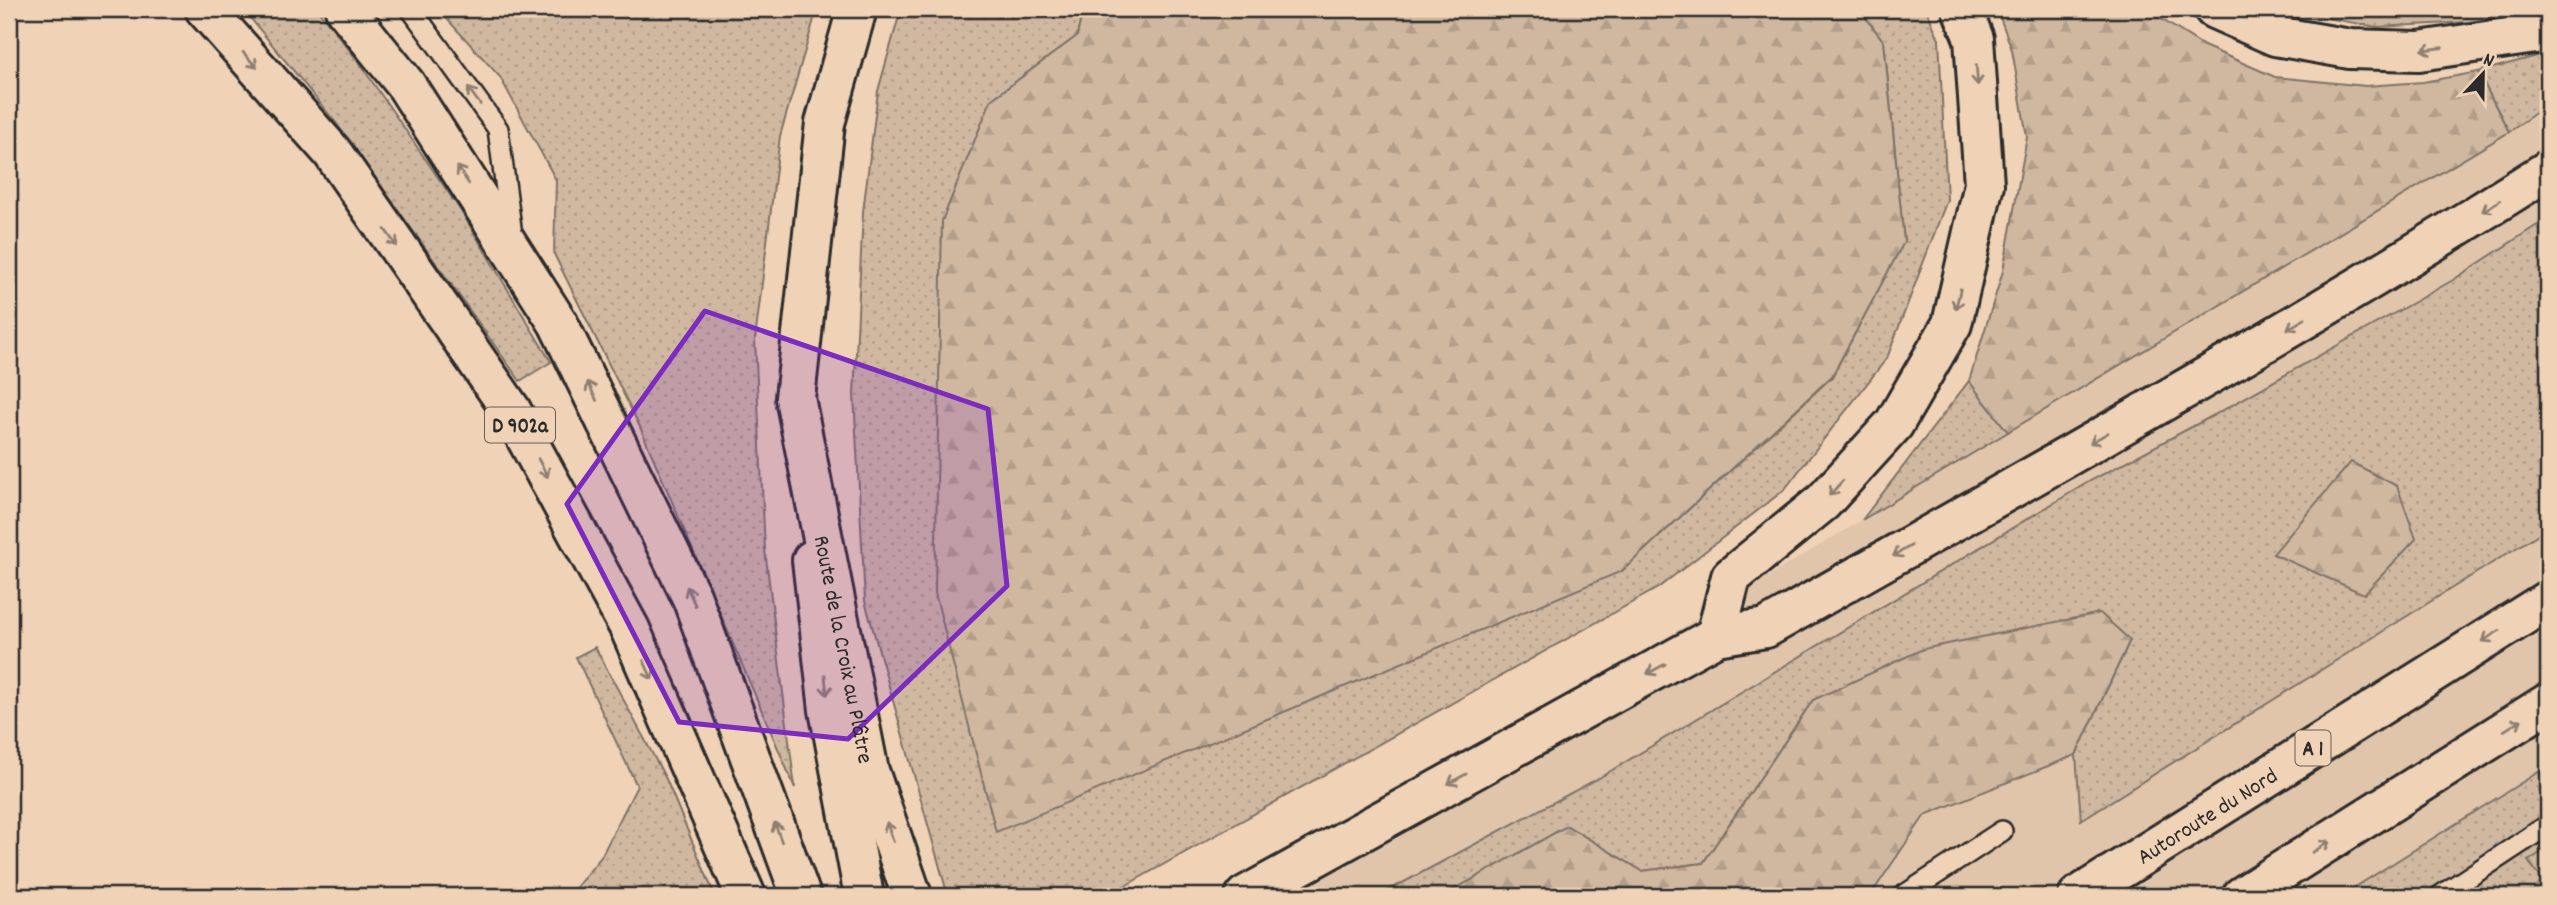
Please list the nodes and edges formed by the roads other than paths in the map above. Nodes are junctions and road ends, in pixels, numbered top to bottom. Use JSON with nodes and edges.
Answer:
{"nodes":[{"id":1,"x":205,"y":9,"type":"edge"},
{"id":2,"x":345,"y":9,"type":"edge"},
{"id":3,"x":411,"y":9,"type":"edge"},
{"id":4,"x":857,"y":9,"type":"edge"},
{"id":5,"x":1962,"y":9,"type":"edge"},
{"id":6,"x":2214,"y":9,"type":"edge"},
{"id":7,"x":2548,"y":32,"type":"edge"},
{"id":8,"x":2548,"y":170,"type":"edge"},
{"id":9,"x":514,"y":254,"type":"junction"},
{"id":10,"x":795,"y":398,"type":"junction"},
{"id":11,"x":2548,"y":600,"type":"edge"},
{"id":12,"x":1716,"y":636,"type":"junction"},
{"id":13,"x":2548,"y":703,"type":"edge"},
{"id":14,"x":2548,"y":825,"type":"edge"},
{"id":15,"x":2002,"y":831,"type":"dead end"},
{"id":16,"x":2265,"y":890,"type":"edge"},
{"id":17,"x":746,"y":896,"type":"edge"},
{"id":18,"x":801,"y":896,"type":"edge"},
{"id":19,"x":864,"y":896,"type":"edge"},
{"id":20,"x":912,"y":896,"type":"edge"},
{"id":21,"x":1245,"y":896,"type":"edge"},
{"id":22,"x":1903,"y":896,"type":"edge"},
{"id":23,"x":2078,"y":896,"type":"edge"},
{"id":24,"x":2440,"y":896,"type":"edge"}],
"edges":[{"from":1,"to":17,"type":"main road","number":"D 902a","one_way":true},
{"from":9,"to":2,"type":"main road","one_way":true},
{"from":9,"to":3,"type":"lane","one_way":true},
{"from":4,"to":10,"type":"main road","name":"Route de la Croix au Plâtre"},
{"from":5,"to":12,"type":"main road","one_way":true},
{"from":7,"to":6,"type":"main road","one_way":true},
{"from":8,"to":12,"type":"main road","one_way":true},
{"from":18,"to":9,"type":"main road","one_way":true},
{"from":10,"to":19,"type":"main road","name":"Route de la Croix au Plâtre","one_way":true},
{"from":20,"to":10,"type":"main road","name":"Route de la Croix au Plâtre","one_way":true},
{"from":11,"to":23,"type":"main road","name":"Autoroute du Nord","number":"A 1","one_way":true},
{"from":12,"to":21,"type":"main road","one_way":true},
{"from":16,"to":13,"type":"main road","one_way":true},
{"from":14,"to":24,"type":"lane"},
{"from":15,"to":22,"type":"lane"}]}
